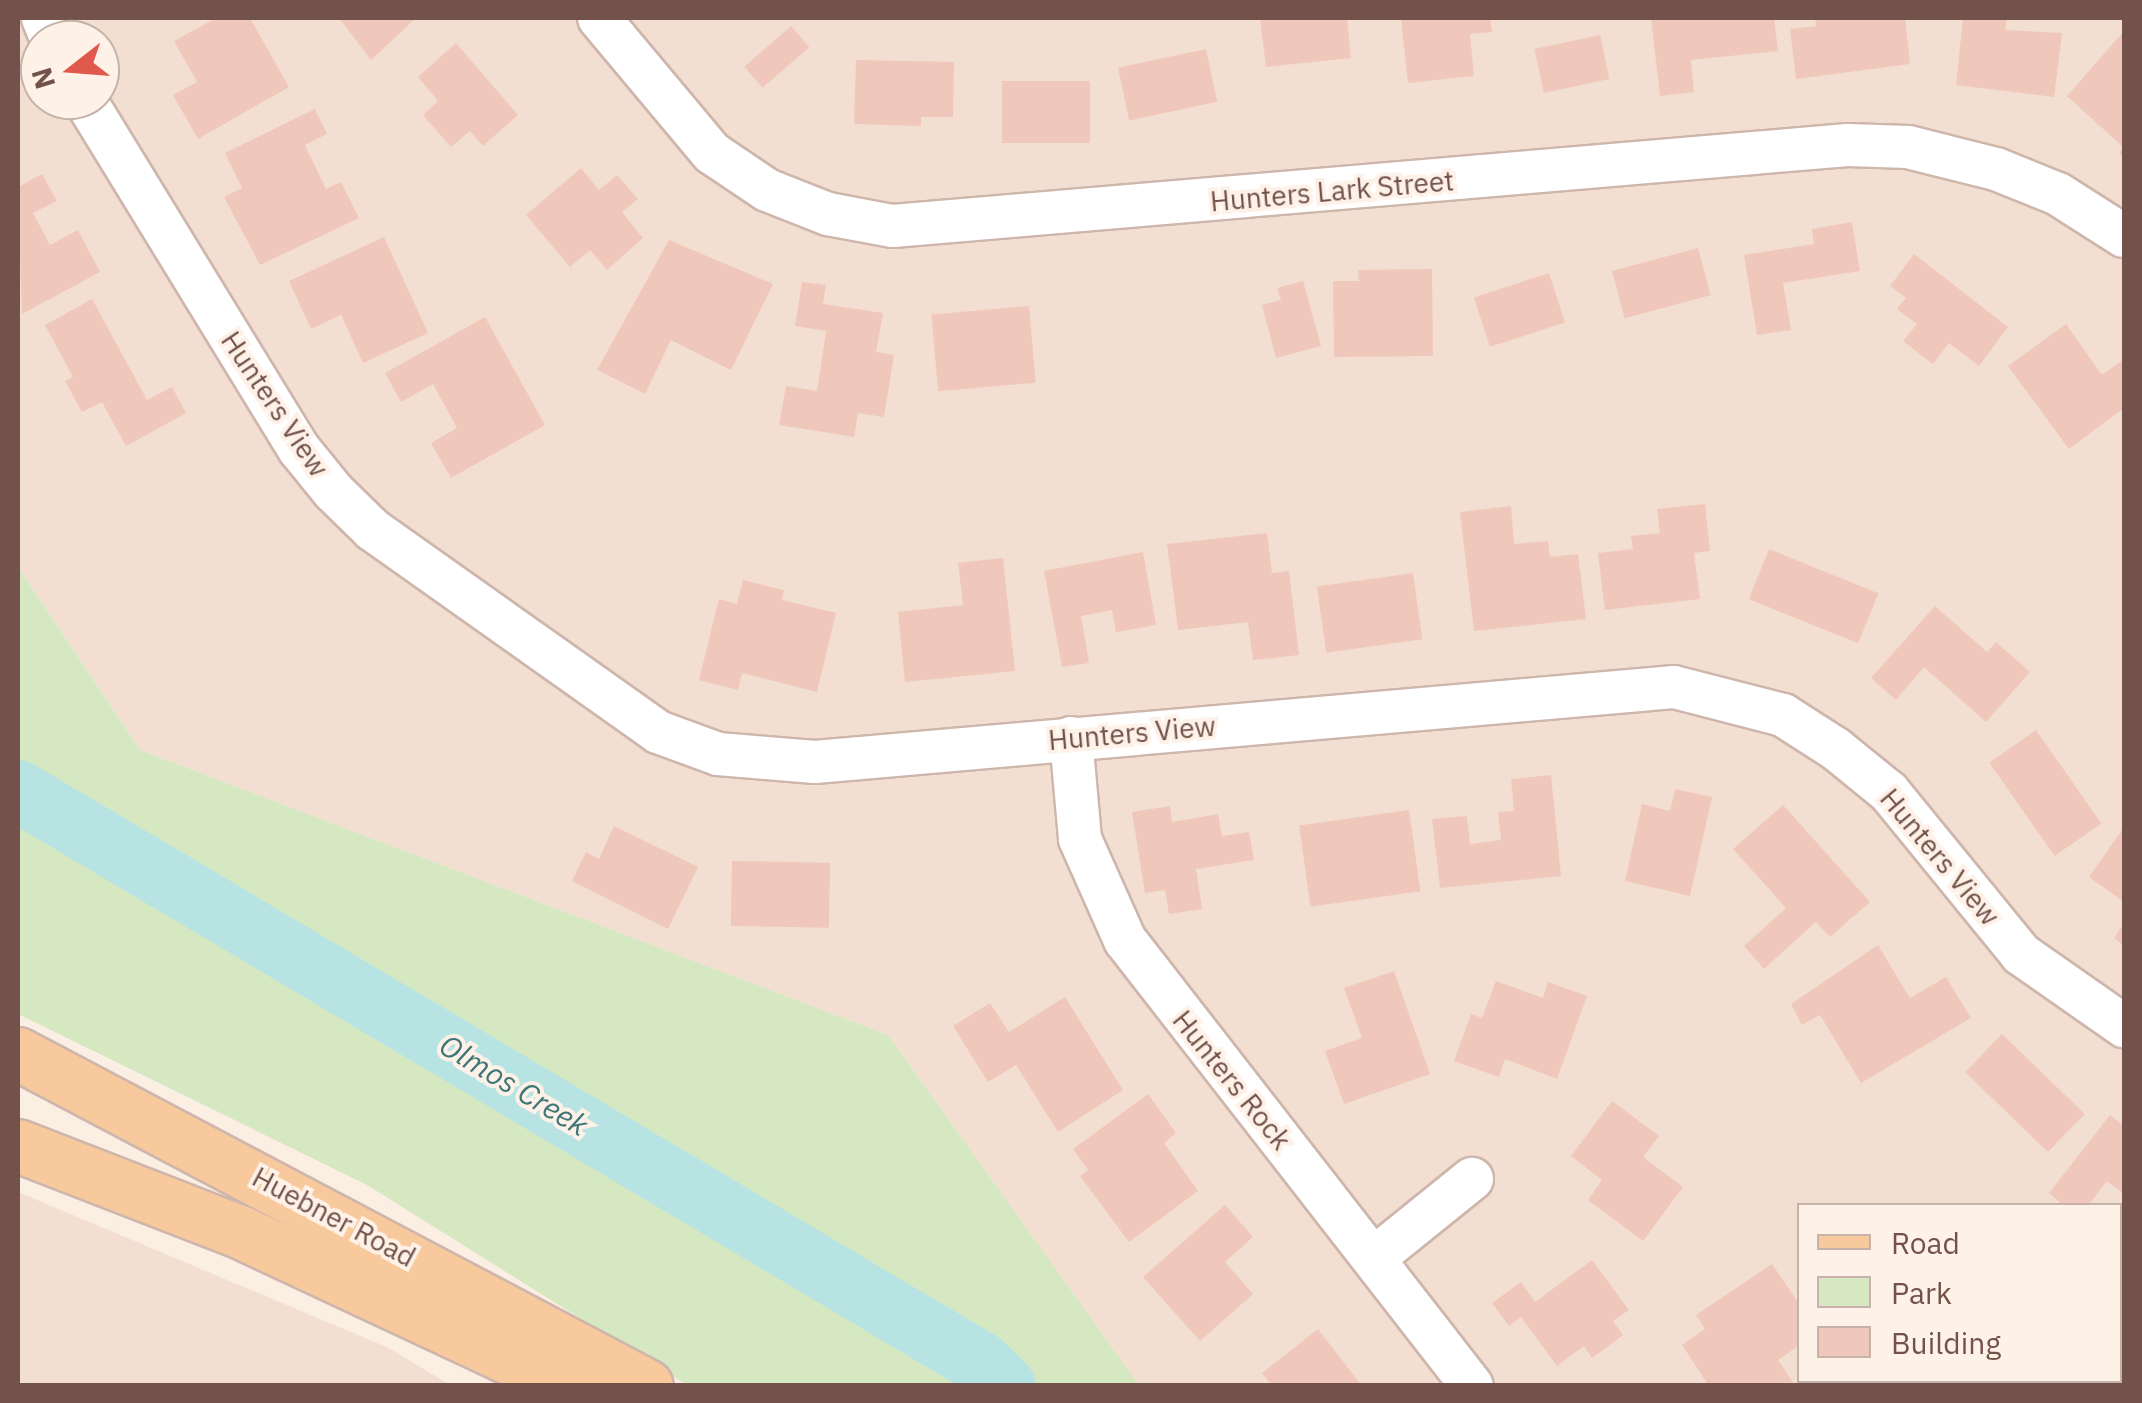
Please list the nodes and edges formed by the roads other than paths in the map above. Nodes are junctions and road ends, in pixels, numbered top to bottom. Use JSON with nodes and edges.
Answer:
{"nodes":[{"id":1,"x":599,"y":18,"type":"edge"},
{"id":2,"x":96,"y":120,"type":"edge"},
{"id":3,"x":2124,"y":236,"type":"edge"},
{"id":4,"x":1071,"y":738,"type":"junction"},
{"id":5,"x":2124,"y":1026,"type":"edge"},
{"id":6,"x":18,"y":1054,"type":"edge"},
{"id":7,"x":18,"y":1146,"type":"edge"},
{"id":8,"x":1472,"y":1179,"type":"dead end"},
{"id":9,"x":1374,"y":1258,"type":"junction"},
{"id":10,"x":568,"y":1386,"type":"edge"},
{"id":11,"x":647,"y":1386,"type":"edge"},
{"id":12,"x":1472,"y":1386,"type":"edge"}],
"edges":[{"from":1,"to":3,"type":"street","name":"Hunters Lark Street"},
{"from":2,"to":4,"type":"street","name":"Hunters View"},
{"from":4,"to":5,"type":"street","name":"Hunters View"},
{"from":4,"to":9,"type":"street","name":"Hunters Rock"},
{"from":6,"to":11,"type":"main road","name":"Huebner Road"},
{"from":7,"to":10,"type":"main road","name":"Huebner Road"},
{"from":8,"to":9,"type":"street"},
{"from":9,"to":12,"type":"street","name":"Hunters Rock"}]}
